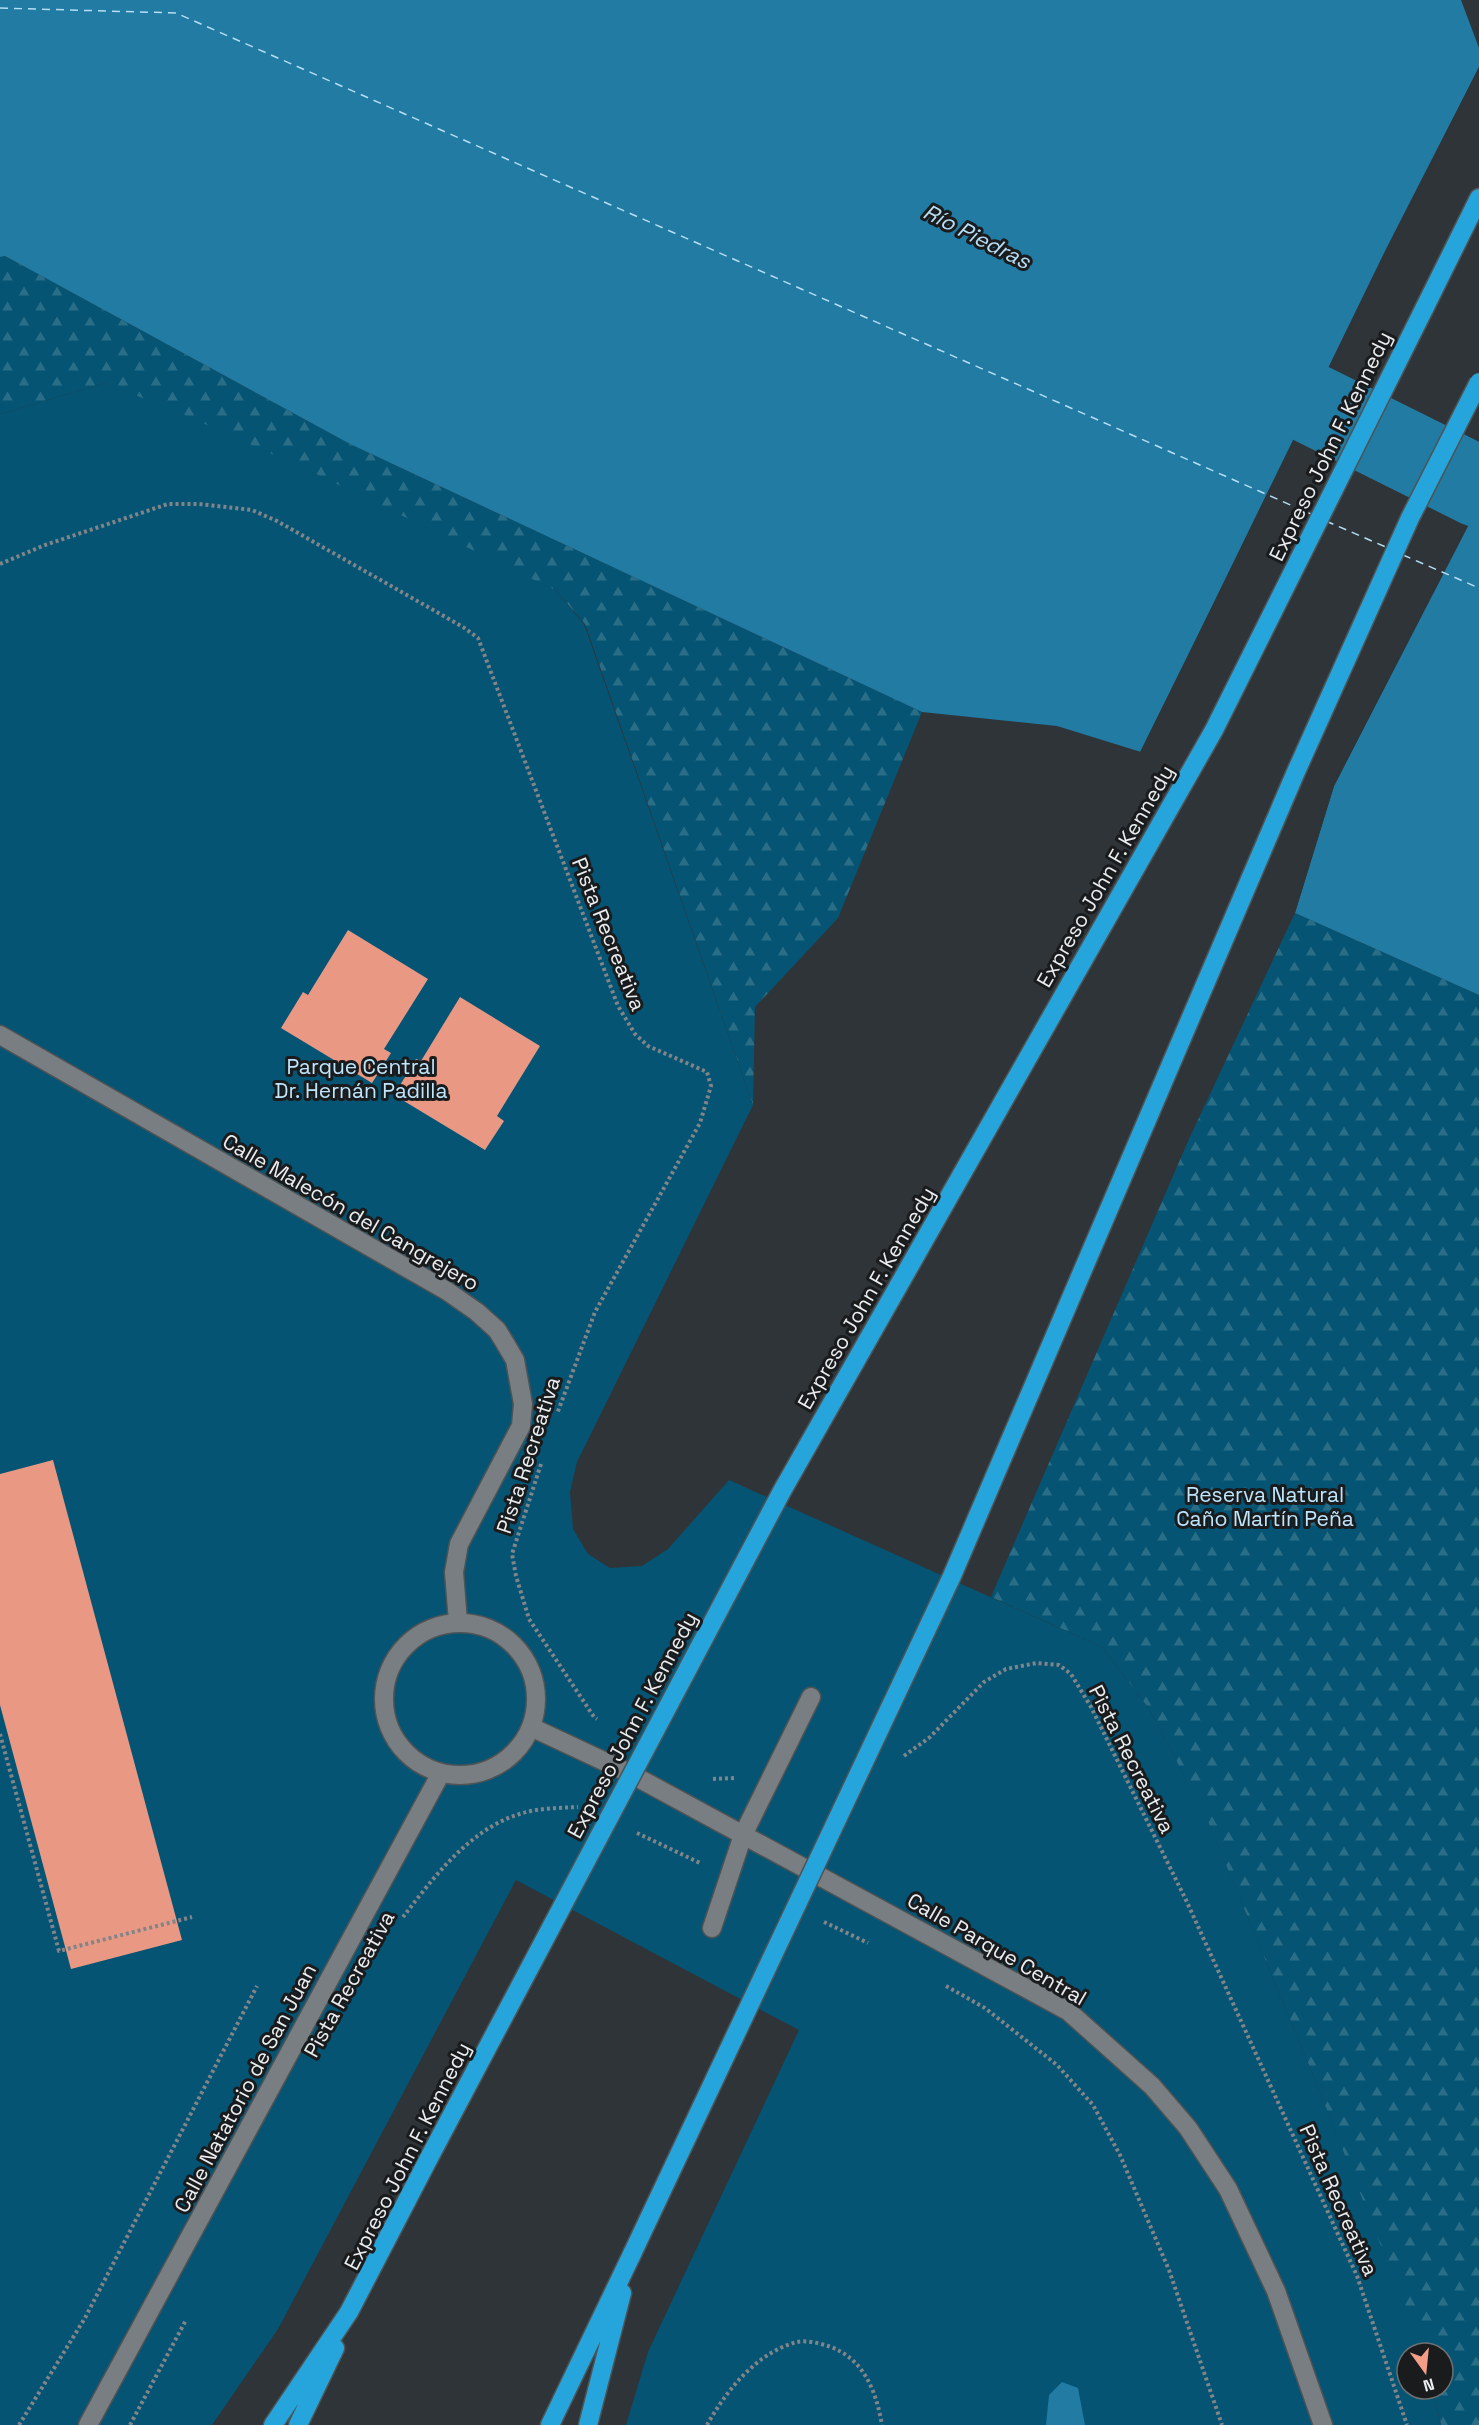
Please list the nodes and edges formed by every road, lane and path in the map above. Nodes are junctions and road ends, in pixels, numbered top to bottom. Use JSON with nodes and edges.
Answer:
{"nodes":[{"id":1,"x":1479,"y":198,"type":"edge"},
{"id":2,"x":1479,"y":382,"type":"edge"},
{"id":3,"x":0,"y":564,"type":"edge"},
{"id":4,"x":0,"y":1035,"type":"edge"},
{"id":5,"x":555,"y":1421,"type":"dead end"},
{"id":6,"x":544,"y":1453,"type":"dead end"},
{"id":7,"x":458,"y":1622,"type":"junction"},
{"id":8,"x":811,"y":1697,"type":"dead end"},
{"id":9,"x":604,"y":1722,"type":"dead end"},
{"id":10,"x":531,"y":1727,"type":"junction"},
{"id":11,"x":0,"y":1734,"type":"edge"},
{"id":12,"x":896,"y":1757,"type":"dead end"},
{"id":13,"x":441,"y":1773,"type":"junction"},
{"id":14,"x":774,"y":1773,"type":"junction"},
{"id":15,"x":710,"y":1778,"type":"dead end"},
{"id":16,"x":580,"y":1807,"type":"dead end"},
{"id":17,"x":633,"y":1832,"type":"dead end"},
{"id":18,"x":743,"y":1835,"type":"junction"},
{"id":19,"x":729,"y":1877,"type":"junction"},
{"id":20,"x":192,"y":1917,"type":"dead end"},
{"id":21,"x":401,"y":1920,"type":"dead end"},
{"id":22,"x":822,"y":1921,"type":"dead end"},
{"id":23,"x":712,"y":1928,"type":"dead end"},
{"id":24,"x":874,"y":1946,"type":"dead end"},
{"id":25,"x":944,"y":1985,"type":"dead end"},
{"id":26,"x":257,"y":1986,"type":"dead end"},
{"id":27,"x":429,"y":2158,"type":"junction"},
{"id":28,"x":633,"y":2252,"type":"junction"},
{"id":29,"x":191,"y":2310,"type":"dead end"},
{"id":30,"x":20,"y":2425,"type":"edge"},
{"id":31,"x":88,"y":2425,"type":"edge"},
{"id":32,"x":130,"y":2425,"type":"edge"},
{"id":33,"x":273,"y":2425,"type":"edge"},
{"id":34,"x":298,"y":2425,"type":"edge"},
{"id":35,"x":550,"y":2425,"type":"edge"},
{"id":36,"x":588,"y":2425,"type":"edge"},
{"id":37,"x":707,"y":2425,"type":"edge"},
{"id":38,"x":882,"y":2425,"type":"edge"},
{"id":39,"x":1222,"y":2425,"type":"edge"},
{"id":40,"x":1323,"y":2425,"type":"edge"},
{"id":41,"x":1407,"y":2425,"type":"edge"}],
"edges":[{"from":1,"to":27,"type":"highway","name":"Expreso John F. Kennedy","bridge":true},
{"from":2,"to":28,"type":"highway","bridge":true},
{"from":3,"to":5,"type":"path","name":"Pista Recreativa"},
{"from":4,"to":7,"type":"lane","name":"Calle Malecón del Cangrejero"},
{"from":6,"to":9,"type":"path","name":"Pista Recreativa"},
{"from":7,"to":10,"type":"lane"},
{"from":7,"to":13,"type":"lane"},
{"from":8,"to":14,"type":"lane"},
{"from":10,"to":13,"type":"lane"},
{"from":10,"to":18,"type":"lane","name":"Calle Parque Central"},
{"from":11,"to":20,"type":"path"},
{"from":12,"to":41,"type":"path","name":"Pista Recreativa"},
{"from":13,"to":31,"type":"lane","name":"Calle Natatorio de San Juan"},
{"from":14,"to":15,"type":"path"},
{"from":14,"to":18,"type":"lane"},
{"from":16,"to":21,"type":"path","name":"Pista Recreativa"},
{"from":17,"to":19,"type":"path"},
{"from":18,"to":19,"type":"lane"},
{"from":18,"to":40,"type":"lane","name":"Calle Parque Central"},
{"from":19,"to":23,"type":"lane"},
{"from":22,"to":24,"type":"path"},
{"from":25,"to":39,"type":"path"},
{"from":26,"to":30,"type":"path"},
{"from":27,"to":33,"type":"highway"},
{"from":27,"to":34,"type":"highway","name":"Expreso John F. Kennedy"},
{"from":28,"to":35,"type":"highway"},
{"from":28,"to":36,"type":"highway"},
{"from":29,"to":32,"type":"path"},
{"from":37,"to":38,"type":"path"}]}
